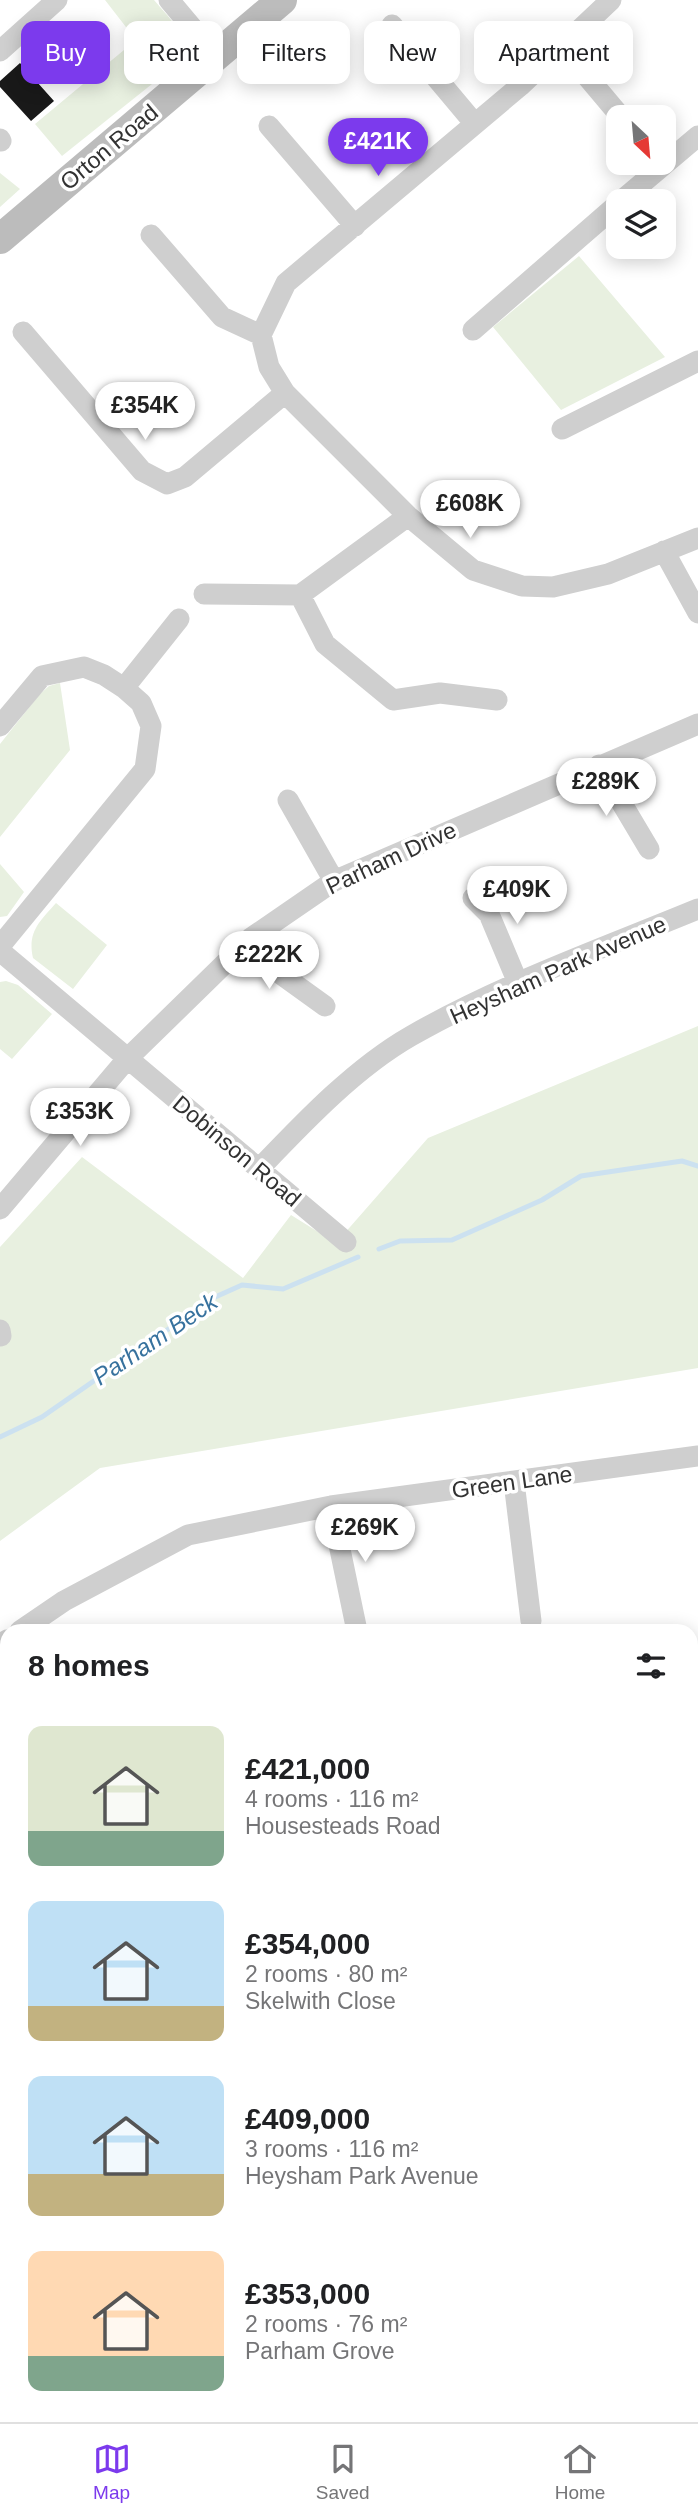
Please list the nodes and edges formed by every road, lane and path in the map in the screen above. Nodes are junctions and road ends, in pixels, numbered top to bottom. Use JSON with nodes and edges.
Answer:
{"nodes":[{"id":1,"x":57,"y":0,"type":"edge"},
{"id":2,"x":169,"y":0,"type":"edge"},
{"id":3,"x":282,"y":0,"type":"edge"},
{"id":4,"x":608,"y":1,"type":"edge"},
{"id":5,"x":187,"y":21,"type":"edge"},
{"id":6,"x":589,"y":21,"type":"edge"},
{"id":7,"x":223,"y":50,"type":"edge"},
{"id":8,"x":0,"y":51,"type":"edge"},
{"id":9,"x":183,"y":84,"type":"edge"},
{"id":10,"x":441,"y":84,"type":"edge"},
{"id":11,"x":521,"y":84,"type":"edge"},
{"id":12,"x":593,"y":84,"type":"edge"},
{"id":13,"x":611,"y":105,"type":"edge"},
{"id":14,"x":475,"y":124,"type":"junction"},
{"id":15,"x":269,"y":126,"type":"dead end"},
{"id":16,"x":698,"y":136,"type":"edge"},
{"id":17,"x":676,"y":153,"type":"edge"},
{"id":18,"x":650,"y":175,"type":"edge"},
{"id":19,"x":635,"y":189,"type":"edge"},
{"id":20,"x":606,"y":215,"type":"edge"},
{"id":21,"x":355,"y":226,"type":"junction"},
{"id":22,"x":151,"y":235,"type":"dead end"},
{"id":23,"x":0,"y":239,"type":"edge"},
{"id":24,"x":473,"y":330,"type":"dead end"},
{"id":25,"x":23,"y":332,"type":"dead end"},
{"id":26,"x":261,"y":335,"type":"junction"},
{"id":27,"x":698,"y":361,"type":"edge"},
{"id":28,"x":285,"y":393,"type":"junction"},
{"id":29,"x":562,"y":429,"type":"dead end"},
{"id":30,"x":408,"y":516,"type":"junction"},
{"id":31,"x":698,"y":538,"type":"edge"},
{"id":32,"x":664,"y":551,"type":"junction"},
{"id":33,"x":204,"y":594,"type":"dead end"},
{"id":34,"x":300,"y":595,"type":"junction"},
{"id":35,"x":698,"y":613,"type":"edge"},
{"id":36,"x":179,"y":619,"type":"dead end"},
{"id":37,"x":124,"y":688,"type":"junction"},
{"id":38,"x":497,"y":700,"type":"dead end"},
{"id":39,"x":698,"y":724,"type":"edge"},
{"id":40,"x":0,"y":726,"type":"edge"},
{"id":41,"x":599,"y":765,"type":"junction"},
{"id":42,"x":288,"y":800,"type":"dead end"},
{"id":43,"x":649,"y":849,"type":"dead end"},
{"id":44,"x":334,"y":881,"type":"junction"},
{"id":45,"x":473,"y":898,"type":"dead end"},
{"id":46,"x":698,"y":909,"type":"edge"},
{"id":47,"x":251,"y":938,"type":"junction"},
{"id":48,"x":0,"y":948,"type":"edge"},
{"id":49,"x":518,"y":983,"type":"junction"},
{"id":50,"x":324,"y":1006,"type":"dead end"},
{"id":51,"x":127,"y":1059,"type":"junction"},
{"id":52,"x":260,"y":1168,"type":"junction"},
{"id":53,"x":0,"y":1209,"type":"edge"},
{"id":54,"x":346,"y":1242,"type":"dead end"},
{"id":55,"x":698,"y":1456,"type":"edge"},
{"id":56,"x":514,"y":1482,"type":"junction"},
{"id":57,"x":331,"y":1506,"type":"junction"},
{"id":58,"x":531,"y":1621,"type":"dead end"},
{"id":59,"x":30,"y":1624,"type":"edge"},
{"id":60,"x":356,"y":1624,"type":"edge"}],
"edges":[{"from":1,"to":8,"type":"street"},
{"from":2,"to":5,"type":"street"},
{"from":3,"to":7,"type":"street","name":"Orton Road"},
{"from":4,"to":6,"type":"street"},
{"from":9,"to":23,"type":"street","name":"Orton Road"},
{"from":10,"to":14,"type":"street"},
{"from":11,"to":14,"type":"street"},
{"from":12,"to":13,"type":"street"},
{"from":14,"to":21,"type":"street"},
{"from":15,"to":21,"type":"street"},
{"from":16,"to":17,"type":"street"},
{"from":18,"to":19,"type":"street"},
{"from":20,"to":24,"type":"street"},
{"from":21,"to":26,"type":"street"},
{"from":22,"to":26,"type":"street"},
{"from":25,"to":28,"type":"street"},
{"from":26,"to":28,"type":"street"},
{"from":27,"to":29,"type":"street"},
{"from":28,"to":30,"type":"street"},
{"from":30,"to":32,"type":"street"},
{"from":30,"to":34,"type":"street"},
{"from":31,"to":32,"type":"street"},
{"from":32,"to":35,"type":"street"},
{"from":33,"to":34,"type":"street"},
{"from":34,"to":38,"type":"street"},
{"from":36,"to":37,"type":"street"},
{"from":37,"to":40,"type":"street"},
{"from":37,"to":48,"type":"street"},
{"from":39,"to":41,"type":"street","name":"Parham Drive"},
{"from":41,"to":43,"type":"street"},
{"from":41,"to":44,"type":"street","name":"Parham Drive"},
{"from":42,"to":44,"type":"street"},
{"from":44,"to":47,"type":"street","name":"Parham Drive"},
{"from":45,"to":49,"type":"street"},
{"from":46,"to":49,"type":"street","name":"Heysham Park Avenue"},
{"from":47,"to":50,"type":"street"},
{"from":47,"to":51,"type":"street","name":"Parham Drive"},
{"from":48,"to":51,"type":"street","name":"Dobinson Road"},
{"from":49,"to":52,"type":"street","name":"Heysham Park Avenue"},
{"from":51,"to":52,"type":"street","name":"Dobinson Road"},
{"from":51,"to":53,"type":"street","name":"Parham Drive"},
{"from":52,"to":54,"type":"street","name":"Dobinson Road"},
{"from":55,"to":56,"type":"street","name":"Green Lane"},
{"from":56,"to":57,"type":"street","name":"Green Lane"},
{"from":56,"to":58,"type":"street"},
{"from":57,"to":59,"type":"street","name":"Green Lane"},
{"from":57,"to":60,"type":"street"}]}
